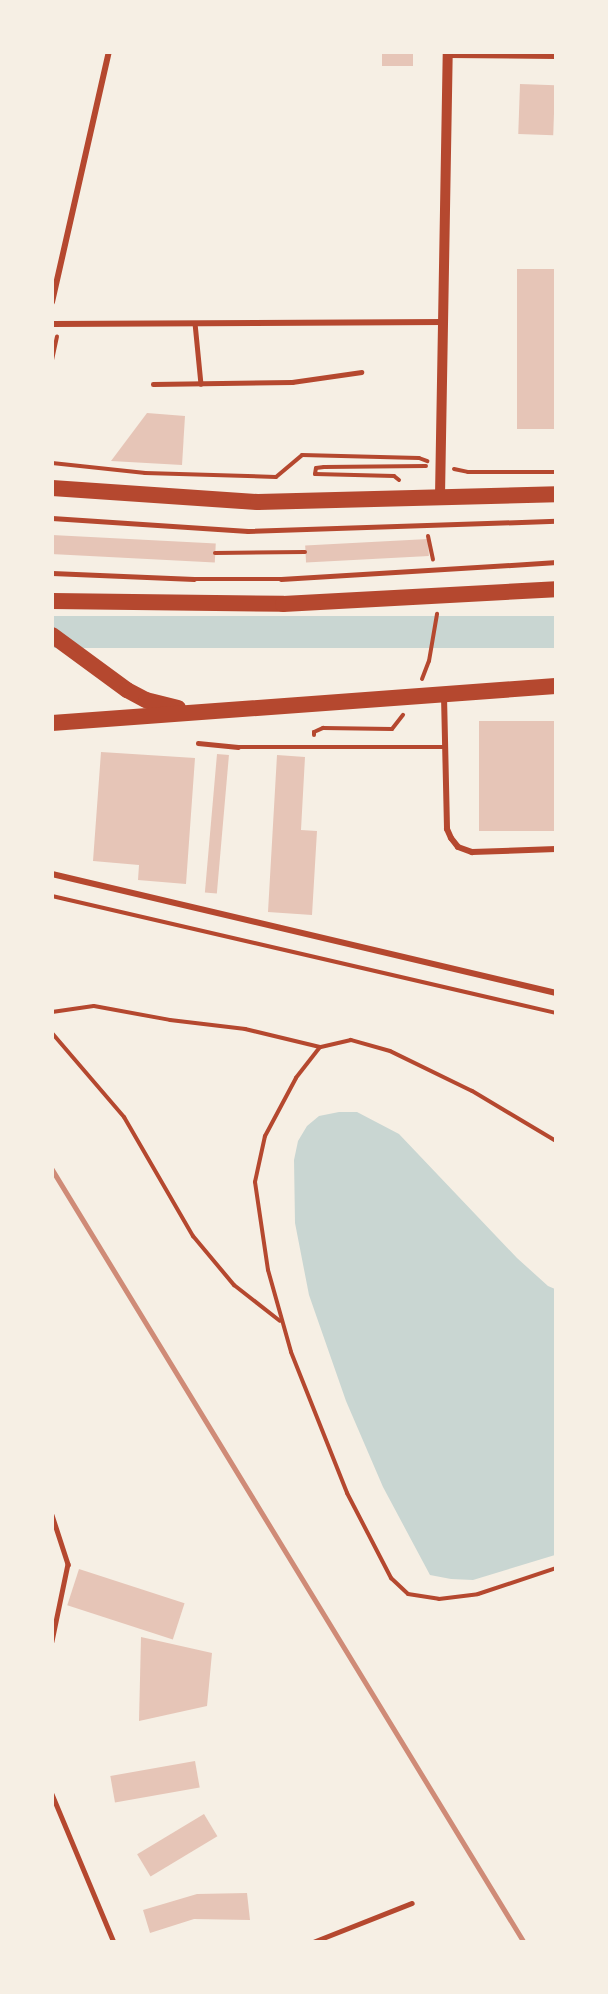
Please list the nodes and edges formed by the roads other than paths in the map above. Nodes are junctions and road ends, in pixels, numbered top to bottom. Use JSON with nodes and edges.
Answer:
{"nodes":[{"id":1,"x":109,"y":52,"type":"edge"},
{"id":2,"x":448,"y":53,"type":"edge"},
{"id":3,"x":555,"y":54,"type":"edge"},
{"id":4,"x":52,"y":302,"type":"edge"},
{"id":5,"x":444,"y":322,"type":"junction"},
{"id":6,"x":195,"y":323,"type":"junction"},
{"id":7,"x":56,"y":324,"type":"edge"},
{"id":8,"x":361,"y":372,"type":"dead end"},
{"id":9,"x":153,"y":384,"type":"dead end"},
{"id":10,"x":201,"y":384,"type":"junction"},
{"id":11,"x":52,"y":488,"type":"edge"},
{"id":12,"x":555,"y":494,"type":"edge"},
{"id":13,"x":440,"y":496,"type":"junction"},
{"id":14,"x":52,"y":518,"type":"edge"},
{"id":15,"x":555,"y":521,"type":"edge"},
{"id":16,"x":555,"y":562,"type":"edge"},
{"id":17,"x":52,"y":573,"type":"edge"},
{"id":18,"x":555,"y":589,"type":"edge"},
{"id":19,"x":52,"y":601,"type":"edge"},
{"id":20,"x":52,"y":635,"type":"edge"},
{"id":21,"x":555,"y":686,"type":"edge"},
{"id":22,"x":444,"y":692,"type":"junction"},
{"id":23,"x":197,"y":712,"type":"junction"},
{"id":24,"x":52,"y":723,"type":"edge"},
{"id":25,"x":198,"y":743,"type":"dead end"},
{"id":26,"x":444,"y":747,"type":"junction"},
{"id":27,"x":555,"y":849,"type":"edge"},
{"id":28,"x":52,"y":874,"type":"edge"},
{"id":29,"x":555,"y":993,"type":"edge"},
{"id":30,"x":52,"y":1515,"type":"edge"},
{"id":31,"x":52,"y":1641,"type":"edge"},
{"id":32,"x":52,"y":1794,"type":"edge"},
{"id":33,"x":412,"y":1903,"type":"dead end"},
{"id":34,"x":114,"y":1941,"type":"edge"},
{"id":35,"x":313,"y":1941,"type":"edge"}],
"edges":[{"from":1,"to":4,"type":"street"},
{"from":2,"to":3,"type":"street"},
{"from":2,"to":5,"type":"street"},
{"from":5,"to":6,"type":"street"},
{"from":5,"to":13,"type":"street"},
{"from":6,"to":7,"type":"street"},
{"from":6,"to":10,"type":"lane"},
{"from":8,"to":10,"type":"lane"},
{"from":9,"to":10,"type":"lane"},
{"from":11,"to":13,"type":"highway"},
{"from":12,"to":13,"type":"highway"},
{"from":14,"to":15,"type":"lane"},
{"from":16,"to":17,"type":"lane"},
{"from":18,"to":19,"type":"highway"},
{"from":20,"to":23,"type":"highway"},
{"from":21,"to":22,"type":"highway"},
{"from":22,"to":23,"type":"highway"},
{"from":22,"to":26,"type":"street"},
{"from":23,"to":24,"type":"highway"},
{"from":25,"to":26,"type":"lane"},
{"from":26,"to":27,"type":"street"},
{"from":28,"to":29,"type":"street"},
{"from":30,"to":31,"type":"lane"},
{"from":32,"to":34,"type":"lane"},
{"from":33,"to":35,"type":"lane"}]}
